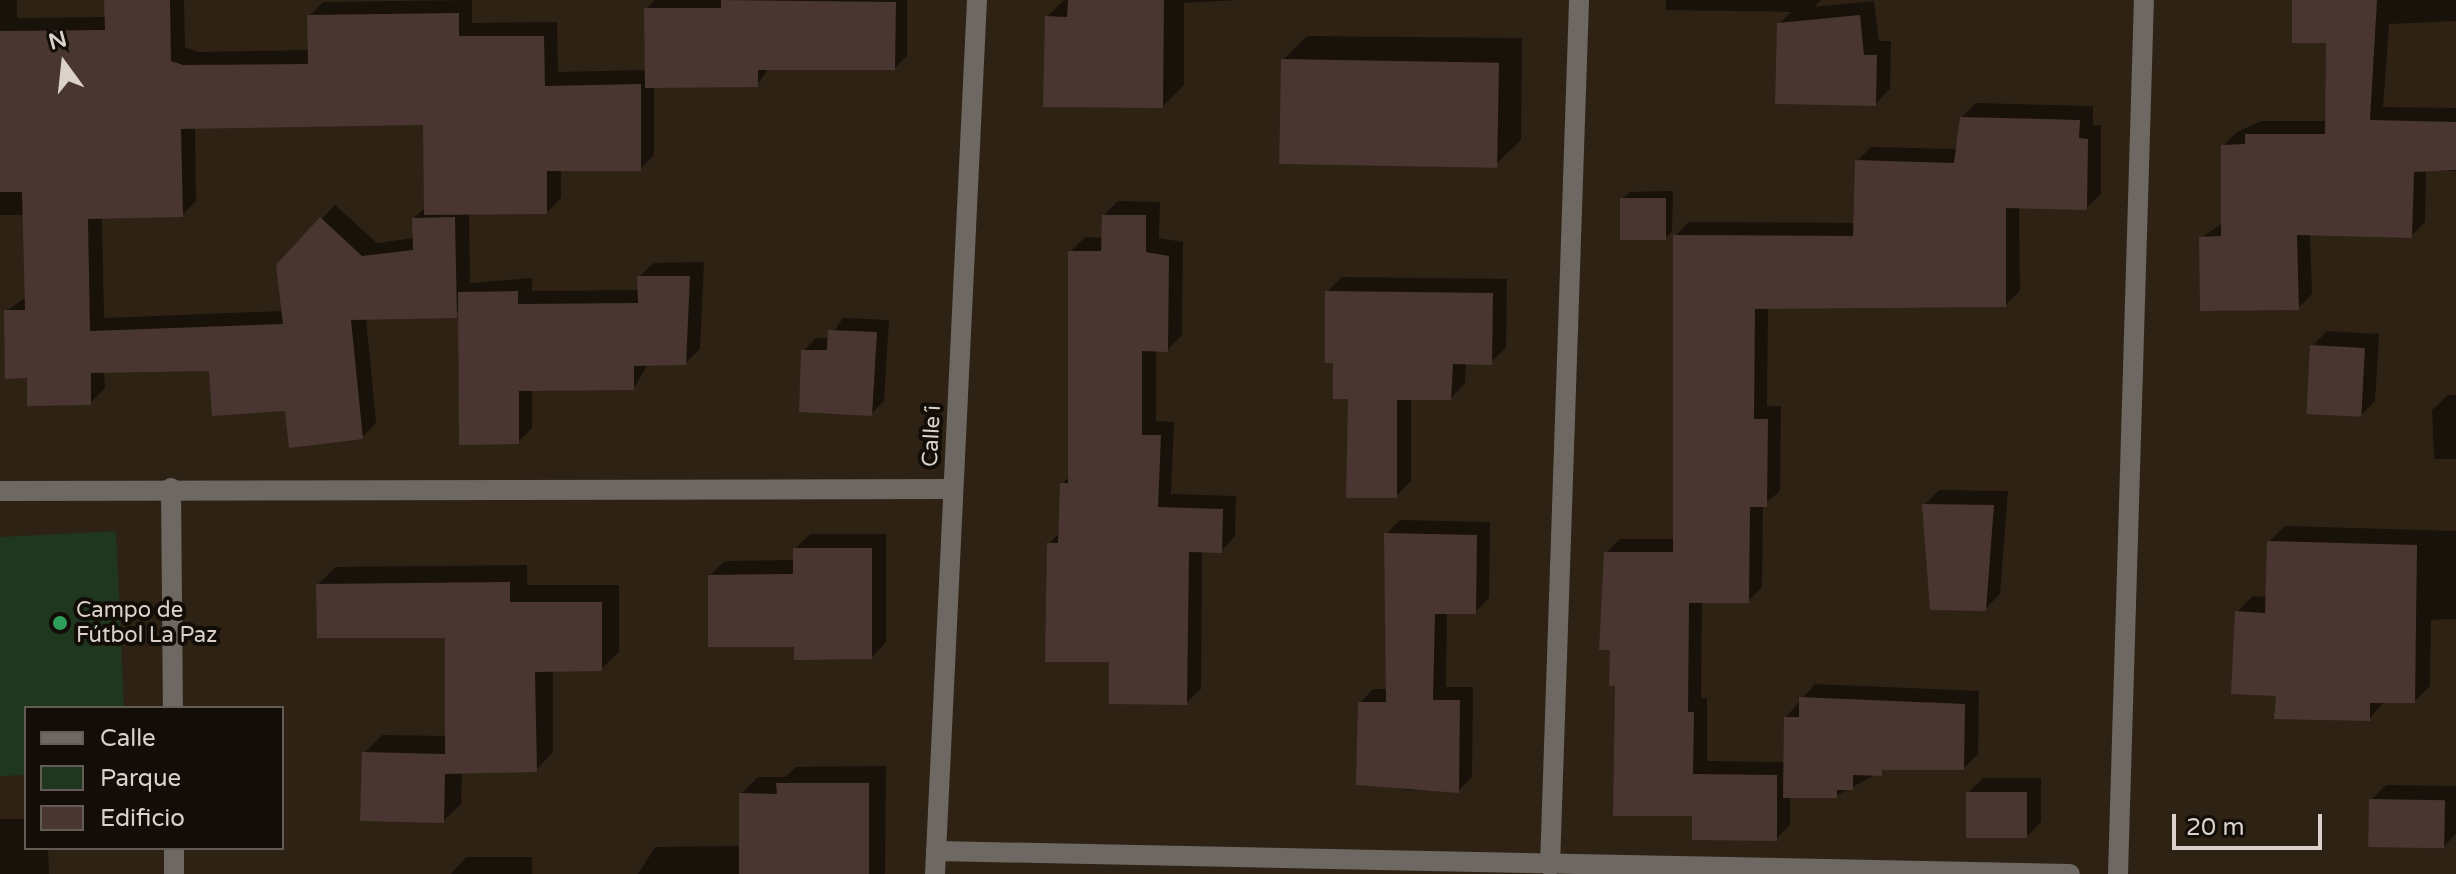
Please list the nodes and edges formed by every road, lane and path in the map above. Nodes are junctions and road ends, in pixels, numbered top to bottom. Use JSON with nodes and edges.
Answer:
{"nodes":[{"id":1,"x":977,"y":0,"type":"edge"},
{"id":2,"x":1579,"y":0,"type":"edge"},
{"id":3,"x":2144,"y":0,"type":"edge"},
{"id":4,"x":171,"y":488,"type":"junction"},
{"id":5,"x":953,"y":489,"type":"junction"},
{"id":6,"x":0,"y":491,"type":"edge"},
{"id":7,"x":173,"y":706,"type":"edge"},
{"id":8,"x":174,"y":850,"type":"edge"},
{"id":9,"x":936,"y":851,"type":"junction"},
{"id":10,"x":1550,"y":866,"type":"junction"},
{"id":11,"x":174,"y":874,"type":"edge"},
{"id":12,"x":935,"y":874,"type":"edge"},
{"id":13,"x":2070,"y":874,"type":"edge"},
{"id":14,"x":2118,"y":874,"type":"edge"}],
"edges":[{"from":1,"to":5,"type":"street","name":"Calle´i"},
{"from":2,"to":10,"type":"street"},
{"from":3,"to":14,"type":"street"},
{"from":4,"to":5,"type":"street"},
{"from":4,"to":6,"type":"street"},
{"from":4,"to":7,"type":"street"},
{"from":5,"to":9,"type":"street","name":"Calle´i"},
{"from":8,"to":11,"type":"street"},
{"from":9,"to":10,"type":"street"},
{"from":9,"to":12,"type":"street","name":"Calle´i"},
{"from":10,"to":13,"type":"street"}]}
